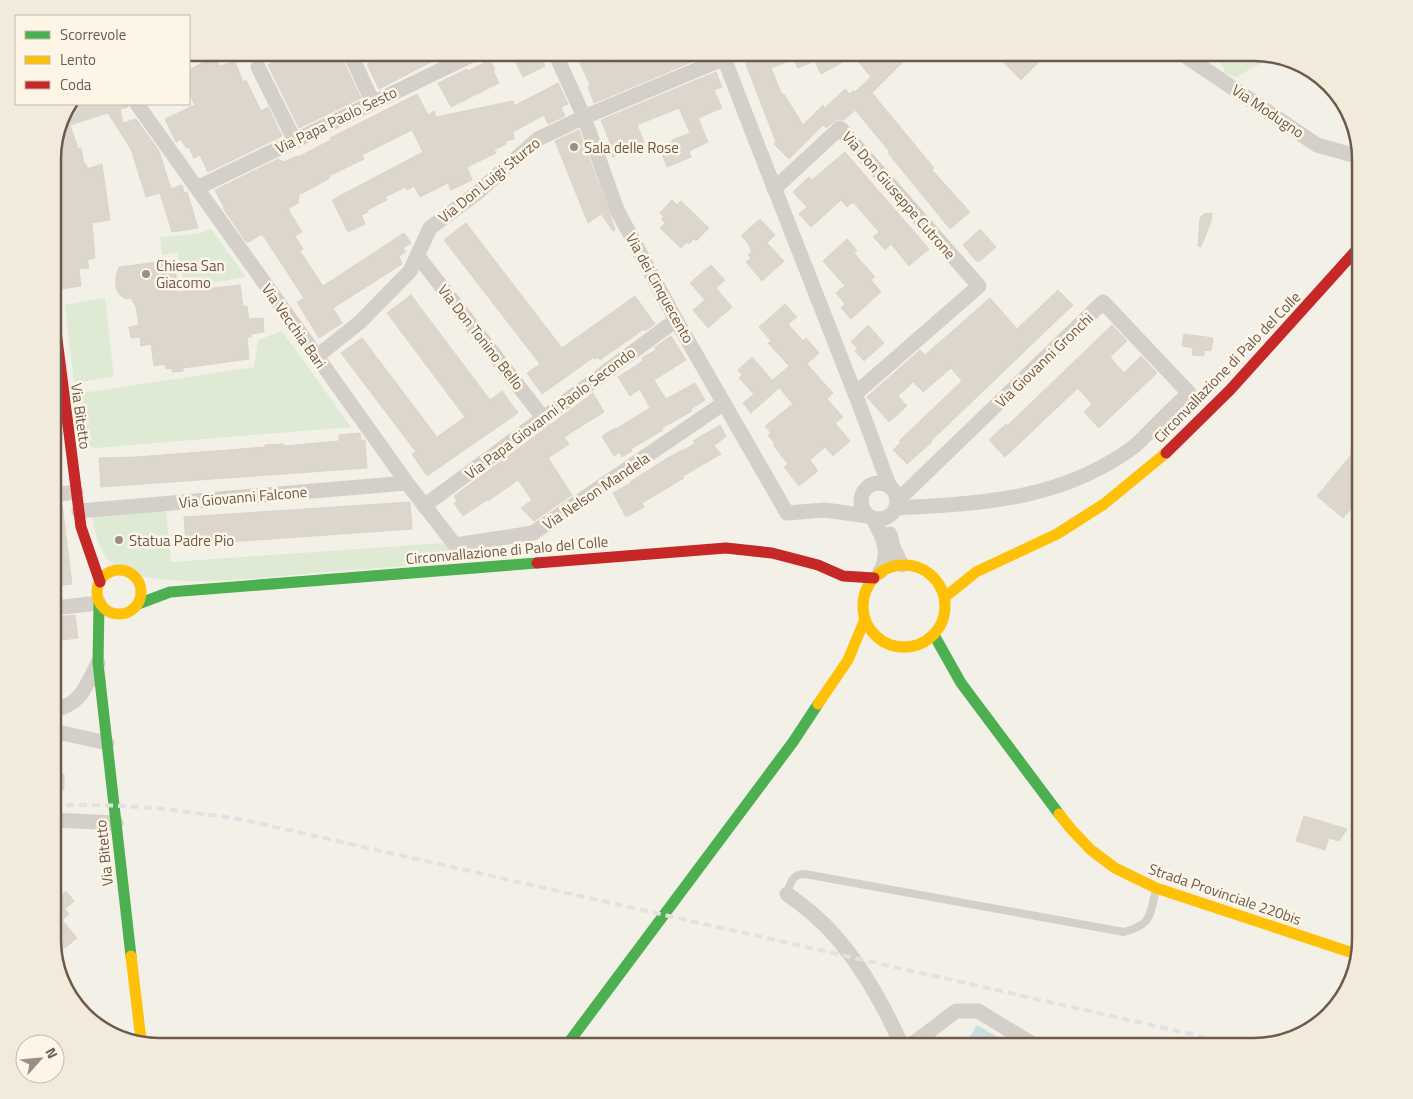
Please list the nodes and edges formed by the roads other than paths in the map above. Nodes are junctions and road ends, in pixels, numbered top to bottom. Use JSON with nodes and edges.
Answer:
{"nodes":[{"id":1,"x":354,"y":61,"type":"edge"},
{"id":2,"x":447,"y":61,"type":"edge"},
{"id":3,"x":559,"y":61,"type":"edge"},
{"id":4,"x":712,"y":61,"type":"edge"},
{"id":5,"x":730,"y":61,"type":"edge"},
{"id":6,"x":1196,"y":61,"type":"edge"},
{"id":7,"x":258,"y":67,"type":"dead end"},
{"id":8,"x":373,"y":102,"type":"junction"},
{"id":9,"x":138,"y":105,"type":"edge"},
{"id":10,"x":584,"y":117,"type":"junction"},
{"id":11,"x":295,"y":140,"type":"junction"},
{"id":12,"x":1352,"y":155,"type":"edge"},
{"id":13,"x":197,"y":188,"type":"junction"},
{"id":14,"x":774,"y":189,"type":"junction"},
{"id":15,"x":417,"y":255,"type":"junction"},
{"id":16,"x":1352,"y":255,"type":"edge"},
{"id":17,"x":676,"y":320,"type":"junction"},
{"id":18,"x":316,"y":356,"type":"junction"},
{"id":19,"x":856,"y":394,"type":"junction"},
{"id":20,"x":724,"y":403,"type":"junction"},
{"id":21,"x":61,"y":404,"type":"edge"},
{"id":22,"x":544,"y":418,"type":"junction"},
{"id":23,"x":877,"y":456,"type":"junction"},
{"id":24,"x":407,"y":483,"type":"junction"},
{"id":25,"x":890,"y":487,"type":"junction"},
{"id":26,"x":866,"y":490,"type":"junction"},
{"id":27,"x":76,"y":492,"type":"junction"},
{"id":28,"x":61,"y":494,"type":"edge"},
{"id":29,"x":424,"y":506,"type":"junction"},
{"id":30,"x":895,"y":508,"type":"junction"},
{"id":31,"x":826,"y":510,"type":"junction"},
{"id":32,"x":79,"y":511,"type":"junction"},
{"id":33,"x":870,"y":517,"type":"junction"},
{"id":34,"x":81,"y":528,"type":"junction"},
{"id":35,"x":455,"y":545,"type":"joint"},
{"id":36,"x":108,"y":564,"type":"junction"},
{"id":37,"x":902,"y":565,"type":"junction"},
{"id":38,"x":976,"y":572,"type":"junction"},
{"id":39,"x":877,"y":575,"type":"junction"},
{"id":40,"x":931,"y":575,"type":"junction"},
{"id":41,"x":843,"y":576,"type":"junction"},
{"id":42,"x":100,"y":582,"type":"junction"},
{"id":43,"x":139,"y":583,"type":"junction"},
{"id":44,"x":170,"y":592,"type":"junction"},
{"id":45,"x":945,"y":597,"type":"junction"},
{"id":46,"x":99,"y":603,"type":"junction"},
{"id":47,"x":138,"y":604,"type":"junction"},
{"id":48,"x":863,"y":604,"type":"junction"},
{"id":49,"x":61,"y":607,"type":"edge"},
{"id":50,"x":122,"y":614,"type":"junction"},
{"id":51,"x":865,"y":619,"type":"junction"},
{"id":52,"x":934,"y":635,"type":"junction"},
{"id":53,"x":874,"y":646,"type":"junction"},
{"id":54,"x":848,"y":660,"type":"junction"},
{"id":55,"x":98,"y":663,"type":"junction"},
{"id":56,"x":938,"y":665,"type":"dead end"},
{"id":57,"x":961,"y":683,"type":"junction"},
{"id":58,"x":61,"y":708,"type":"edge"},
{"id":59,"x":61,"y":733,"type":"edge"},
{"id":60,"x":107,"y":742,"type":"junction"},
{"id":61,"x":61,"y":820,"type":"edge"},
{"id":62,"x":116,"y":823,"type":"junction"},
{"id":63,"x":1156,"y":888,"type":"junction"},
{"id":64,"x":787,"y":894,"type":"joint"},
{"id":65,"x":1351,"y":952,"type":"edge"},
{"id":66,"x":140,"y":1036,"type":"edge"},
{"id":67,"x":572,"y":1038,"type":"edge"},
{"id":68,"x":898,"y":1038,"type":"edge"},
{"id":69,"x":921,"y":1038,"type":"edge"},
{"id":70,"x":1023,"y":1038,"type":"edge"}],
"edges":[{"from":1,"to":8,"type":"street"},
{"from":2,"to":8,"type":"street","name":"Via Papa Paolo Sesto"},
{"from":3,"to":10,"type":"street","name":"Via dei Cinquecento"},
{"from":4,"to":10,"type":"street","name":"Via Don Luigi Sturzo"},
{"from":5,"to":14,"type":"street"},
{"from":6,"to":12,"type":"street","name":"Via Modugno"},
{"from":7,"to":11,"type":"street"},
{"from":8,"to":11,"type":"street","name":"Via Papa Paolo Sesto"},
{"from":9,"to":13,"type":"street","name":"Via Vecchia Bari"},
{"from":10,"to":15,"type":"street","name":"Via Don Luigi Sturzo"},
{"from":10,"to":17,"type":"street","name":"Via dei Cinquecento"},
{"from":11,"to":13,"type":"street","name":"Via Papa Paolo Sesto"},
{"from":13,"to":18,"type":"street","name":"Via Vecchia Bari"},
{"from":14,"to":19,"type":"street"},
{"from":14,"to":19,"type":"street","name":"Via Don Giuseppe Cutrone"},
{"from":15,"to":18,"type":"street","name":"Via Don Luigi Sturzo"},
{"from":15,"to":22,"type":"street","name":"Via Don Tonino Bello"},
{"from":16,"to":38,"type":"street","name":"Circonvallazione di Palo del Colle"},
{"from":17,"to":20,"type":"street","name":"Via dei Cinquecento"},
{"from":17,"to":22,"type":"street","name":"Via Papa Giovanni Paolo Secondo"},
{"from":18,"to":24,"type":"street","name":"Via Vecchia Bari"},
{"from":19,"to":23,"type":"street"},
{"from":20,"to":31,"type":"street","name":"Via dei Cinquecento"},
{"from":20,"to":35,"type":"street","name":"Via Nelson Mandela"},
{"from":21,"to":27,"type":"street","name":"Via Bitetto"},
{"from":22,"to":29,"type":"street","name":"Via Papa Giovanni Paolo Secondo"},
{"from":23,"to":25,"type":"street"},
{"from":23,"to":26,"type":"street"},
{"from":24,"to":29,"type":"street","name":"Via Vecchia Bari"},
{"from":24,"to":32,"type":"street","name":"Via Giovanni Falcone"},
{"from":25,"to":26,"type":"street"},
{"from":25,"to":30,"type":"street"},
{"from":26,"to":31,"type":"street"},
{"from":26,"to":33,"type":"street"},
{"from":27,"to":28,"type":"street"},
{"from":27,"to":32,"type":"street","name":"Via Bitetto"},
{"from":29,"to":35,"type":"street","name":"Via Vecchia Bari"},
{"from":30,"to":30,"type":"street","name":"Via Giovanni Gronchi"},
{"from":30,"to":33,"type":"street","name":"Via Giovanni Gronchi"},
{"from":30,"to":37,"type":"street"},
{"from":31,"to":33,"type":"street","name":"Via Giovanni Gronchi"},
{"from":32,"to":34,"type":"street","name":"Via Bitetto"},
{"from":33,"to":39,"type":"street"},
{"from":34,"to":36,"type":"street"},
{"from":34,"to":42,"type":"street","name":"Via Bitetto"},
{"from":36,"to":42,"type":"street"},
{"from":36,"to":43,"type":"street"},
{"from":37,"to":39,"type":"street"},
{"from":37,"to":40,"type":"street"},
{"from":38,"to":40,"type":"street"},
{"from":38,"to":45,"type":"street"},
{"from":39,"to":41,"type":"street"},
{"from":39,"to":48,"type":"street"},
{"from":40,"to":45,"type":"street"},
{"from":41,"to":44,"type":"street","name":"Circonvallazione di Palo del Colle"},
{"from":41,"to":48,"type":"street"},
{"from":42,"to":46,"type":"street"},
{"from":43,"to":44,"type":"street"},
{"from":43,"to":47,"type":"street"},
{"from":44,"to":47,"type":"street"},
{"from":45,"to":52,"type":"street"},
{"from":46,"to":49,"type":"street"},
{"from":46,"to":50,"type":"street"},
{"from":46,"to":55,"type":"street","name":"Via Bitetto"},
{"from":47,"to":50,"type":"street"},
{"from":48,"to":51,"type":"street"},
{"from":50,"to":55,"type":"street"},
{"from":51,"to":53,"type":"street"},
{"from":51,"to":54,"type":"street"},
{"from":52,"to":53,"type":"street"},
{"from":52,"to":57,"type":"street"},
{"from":53,"to":54,"type":"street"},
{"from":54,"to":67,"type":"street"},
{"from":55,"to":58,"type":"street"},
{"from":55,"to":60,"type":"street","name":"Via Bitetto"},
{"from":56,"to":57,"type":"street"},
{"from":57,"to":63,"type":"street","name":"Strada Provinciale 220bis"},
{"from":59,"to":60,"type":"street"},
{"from":60,"to":62,"type":"street","name":"Via Bitetto"},
{"from":61,"to":62,"type":"street"},
{"from":62,"to":66,"type":"street","name":"Via Bitetto"},
{"from":63,"to":64,"type":"lane"},
{"from":63,"to":65,"type":"street","name":"Strada Provinciale 220bis"},
{"from":64,"to":68,"type":"street"},
{"from":69,"to":70,"type":"street"}]}
